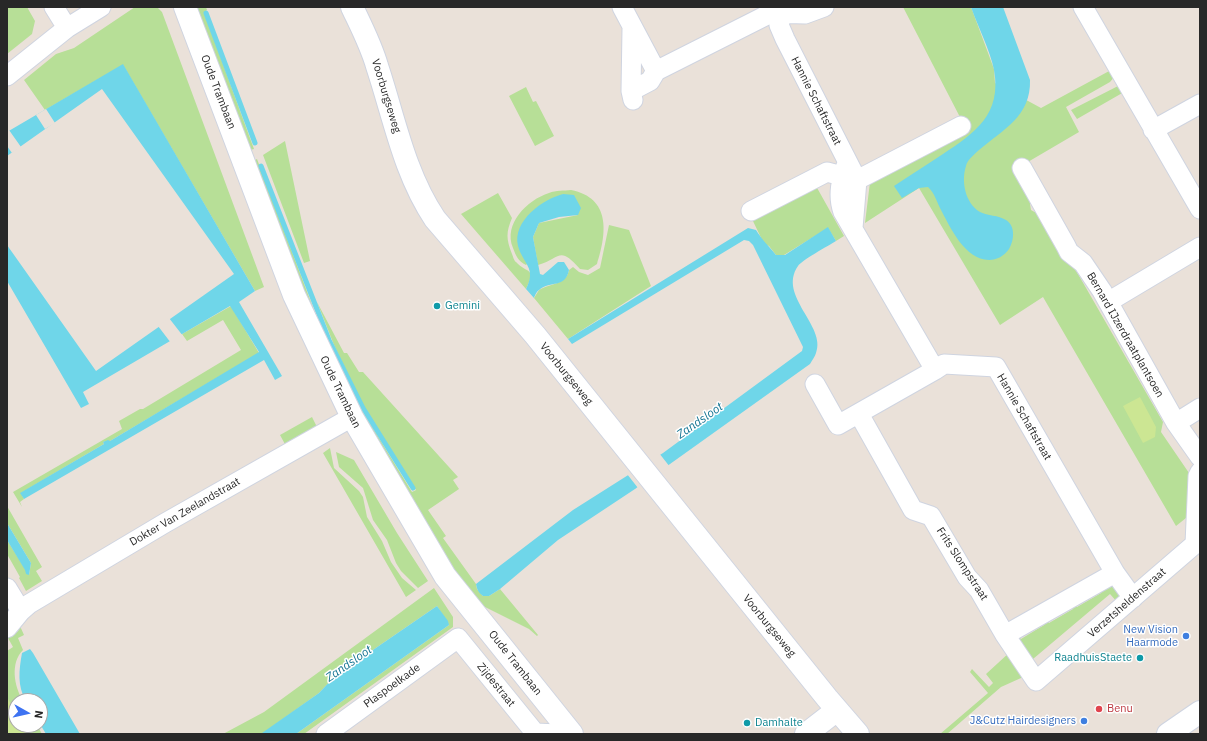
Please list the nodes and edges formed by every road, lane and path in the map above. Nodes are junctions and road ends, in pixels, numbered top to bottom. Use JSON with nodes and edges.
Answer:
{"nodes":[{"id":1,"x":54,"y":7,"type":"edge"},
{"id":2,"x":101,"y":7,"type":"edge"},
{"id":3,"x":185,"y":7,"type":"edge"},
{"id":4,"x":352,"y":7,"type":"edge"},
{"id":5,"x":622,"y":7,"type":"edge"},
{"id":6,"x":824,"y":7,"type":"edge"},
{"id":7,"x":1083,"y":7,"type":"edge"},
{"id":8,"x":790,"y":10,"type":"edge"},
{"id":9,"x":632,"y":26,"type":"junction"},
{"id":10,"x":67,"y":28,"type":"junction"},
{"id":11,"x":656,"y":71,"type":"junction"},
{"id":12,"x":7,"y":76,"type":"edge"},
{"id":13,"x":1200,"y":104,"type":"edge"},
{"id":14,"x":961,"y":126,"type":"dead end"},
{"id":15,"x":1153,"y":130,"type":"junction"},
{"id":16,"x":1022,"y":168,"type":"dead end"},
{"id":17,"x":849,"y":173,"type":"junction"},
{"id":18,"x":1200,"y":209,"type":"edge"},
{"id":19,"x":751,"y":211,"type":"dead end"},
{"id":20,"x":1200,"y":247,"type":"edge"},
{"id":21,"x":1108,"y":302,"type":"junction"},
{"id":22,"x":935,"y":370,"type":"junction"},
{"id":23,"x":815,"y":384,"type":"dead end"},
{"id":24,"x":1200,"y":408,"type":"edge"},
{"id":25,"x":859,"y":414,"type":"junction"},
{"id":26,"x":352,"y":417,"type":"junction"},
{"id":27,"x":1176,"y":423,"type":"junction"},
{"id":28,"x":1200,"y":457,"type":"edge"},
{"id":29,"x":1200,"y":472,"type":"edge"},
{"id":30,"x":1197,"y":546,"type":"edge"},
{"id":31,"x":1115,"y":573,"type":"junction"},
{"id":32,"x":7,"y":588,"type":"edge"},
{"id":33,"x":1133,"y":598,"type":"junction"},
{"id":34,"x":21,"y":611,"type":"junction"},
{"id":35,"x":7,"y":628,"type":"edge"},
{"id":36,"x":1005,"y":635,"type":"junction"},
{"id":37,"x":458,"y":638,"type":"joint"},
{"id":38,"x":1036,"y":681,"type":"joint"},
{"id":39,"x":837,"y":710,"type":"junction"},
{"id":40,"x":1200,"y":712,"type":"edge"},
{"id":41,"x":326,"y":734,"type":"edge"},
{"id":42,"x":535,"y":734,"type":"edge"},
{"id":43,"x":559,"y":734,"type":"edge"},
{"id":44,"x":572,"y":734,"type":"edge"},
{"id":45,"x":806,"y":734,"type":"edge"},
{"id":46,"x":858,"y":734,"type":"edge"},
{"id":47,"x":1168,"y":734,"type":"edge"}],
"edges":[{"from":1,"to":10,"type":"street"},
{"from":2,"to":10,"type":"street"},
{"from":3,"to":26,"type":"street","name":"Oude Trambaan"},
{"from":4,"to":39,"type":"street","name":"Voorburgseweg"},
{"from":5,"to":9,"type":"street"},
{"from":6,"to":8,"type":"street"},
{"from":7,"to":15,"type":"street"},
{"from":8,"to":11,"type":"street"},
{"from":8,"to":17,"type":"street","name":"Hannie Schaftstraat"},
{"from":9,"to":11,"type":"street"},
{"from":9,"to":11,"type":"street"},
{"from":10,"to":12,"type":"street"},
{"from":13,"to":15,"type":"street"},
{"from":14,"to":17,"type":"street"},
{"from":15,"to":18,"type":"street"},
{"from":16,"to":21,"type":"street","name":"Bernard IJzerdraatplantsoen"},
{"from":17,"to":19,"type":"street"},
{"from":17,"to":22,"type":"street"},
{"from":20,"to":21,"type":"street"},
{"from":21,"to":27,"type":"street","name":"Bernard IJzerdraatplantsoen"},
{"from":22,"to":25,"type":"street"},
{"from":22,"to":31,"type":"street","name":"Hannie Schaftstraat"},
{"from":23,"to":25,"type":"street"},
{"from":24,"to":27,"type":"street"},
{"from":25,"to":36,"type":"street","name":"Frits Slompstraat"},
{"from":26,"to":34,"type":"street","name":"Dokter Van Zeelandstraat"},
{"from":26,"to":44,"type":"street","name":"Oude Trambaan"},
{"from":27,"to":28,"type":"street","name":"Bernard IJzerdraatplantsoen"},
{"from":29,"to":30,"type":"street"},
{"from":30,"to":33,"type":"street","name":"Verzetsheldenstraat"},
{"from":31,"to":33,"type":"street","name":"Hannie Schaftstraat"},
{"from":31,"to":36,"type":"street"},
{"from":32,"to":34,"type":"street"},
{"from":33,"to":38,"type":"street","name":"Verzetsheldenstraat"},
{"from":34,"to":35,"type":"street","name":"Dokter Van Zeelandstraat"},
{"from":36,"to":38,"type":"street","name":"Frits Slompstraat"},
{"from":37,"to":41,"type":"street","name":"Plaspoelkade"},
{"from":37,"to":42,"type":"street","name":"Zijdestraat"},
{"from":39,"to":45,"type":"street"},
{"from":39,"to":46,"type":"street","name":"Voorburgseweg"},
{"from":40,"to":47,"type":"street"},
{"from":42,"to":43,"type":"street","name":"Zijdestraat"}]}
